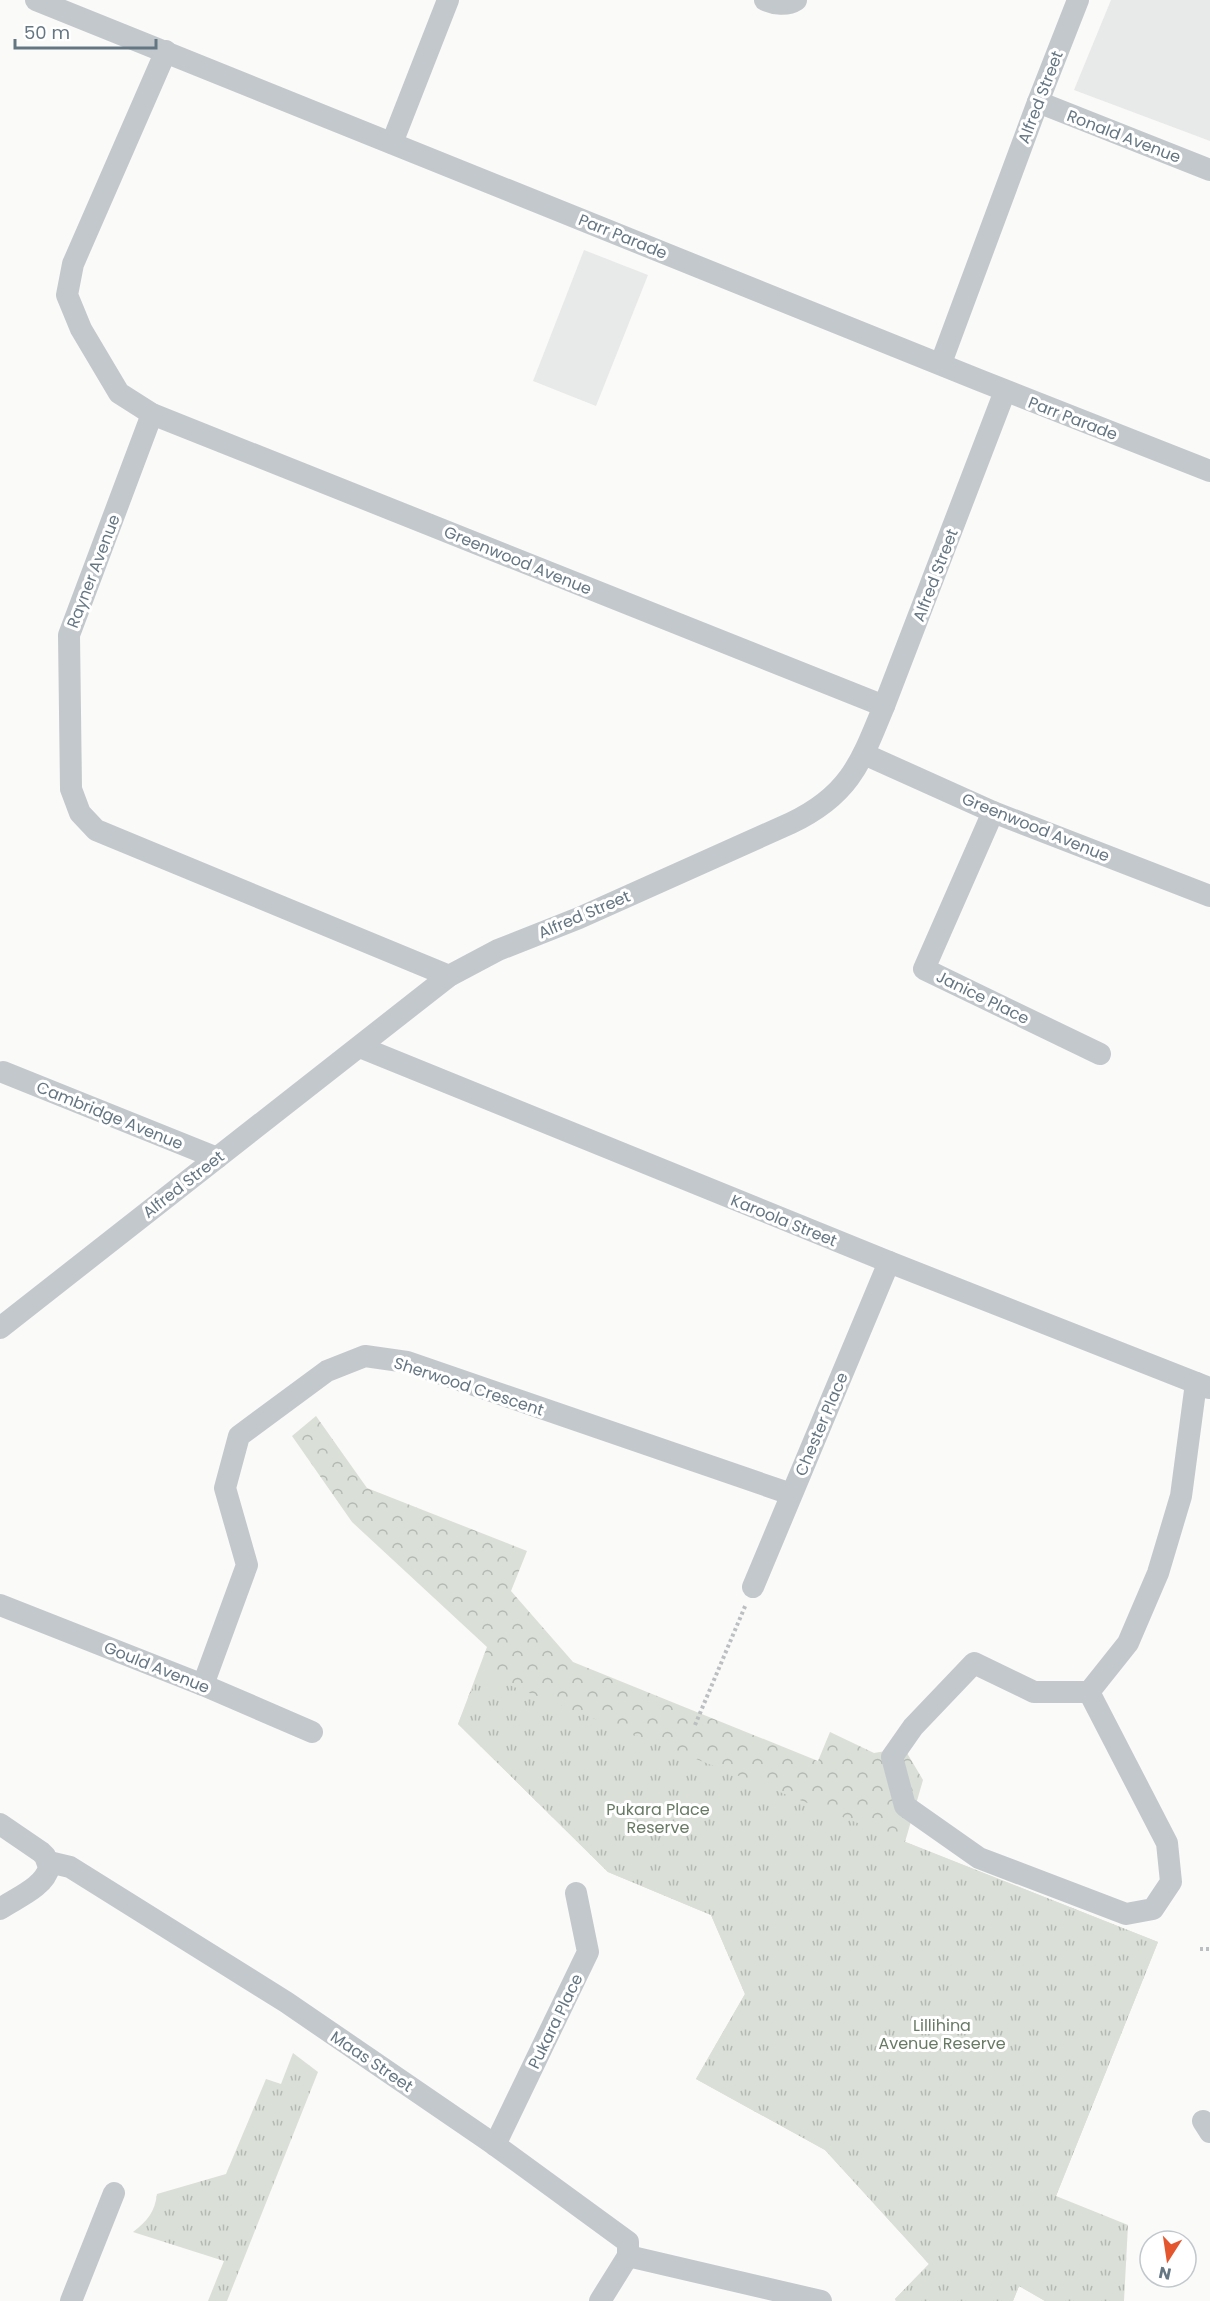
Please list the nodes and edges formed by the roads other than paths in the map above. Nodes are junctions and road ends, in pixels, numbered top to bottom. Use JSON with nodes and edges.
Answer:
{"nodes":[{"id":1,"x":36,"y":0,"type":"edge"},
{"id":2,"x":448,"y":0,"type":"edge"},
{"id":3,"x":765,"y":0,"type":"edge"},
{"id":4,"x":796,"y":0,"type":"edge"},
{"id":5,"x":1078,"y":0,"type":"edge"},
{"id":6,"x":166,"y":51,"type":"junction"},
{"id":7,"x":1038,"y":102,"type":"junction"},
{"id":8,"x":392,"y":143,"type":"junction"},
{"id":9,"x":1210,"y":170,"type":"edge"},
{"id":10,"x":940,"y":363,"type":"junction"},
{"id":11,"x":1005,"y":391,"type":"junction"},
{"id":12,"x":152,"y":414,"type":"junction"},
{"id":13,"x":1210,"y":471,"type":"edge"},
{"id":14,"x":884,"y":706,"type":"junction"},
{"id":15,"x":864,"y":754,"type":"junction"},
{"id":16,"x":993,"y":812,"type":"junction"},
{"id":17,"x":1210,"y":896,"type":"edge"},
{"id":18,"x":449,"y":976,"type":"junction"},
{"id":19,"x":360,"y":1047,"type":"junction"},
{"id":20,"x":1100,"y":1054,"type":"dead end"},
{"id":21,"x":3,"y":1072,"type":"dead end"},
{"id":22,"x":217,"y":1158,"type":"junction"},
{"id":23,"x":889,"y":1262,"type":"junction"},
{"id":24,"x":0,"y":1328,"type":"edge"},
{"id":25,"x":1203,"y":1386,"type":"edge"},
{"id":26,"x":791,"y":1494,"type":"junction"},
{"id":27,"x":753,"y":1587,"type":"road end"},
{"id":28,"x":0,"y":1605,"type":"edge"},
{"id":29,"x":203,"y":1685,"type":"junction"},
{"id":30,"x":1089,"y":1692,"type":"junction"},
{"id":31,"x":312,"y":1732,"type":"dead end"},
{"id":32,"x":0,"y":1824,"type":"edge"},
{"id":33,"x":49,"y":1862,"type":"junction"},
{"id":34,"x":576,"y":1893,"type":"dead end"},
{"id":35,"x":0,"y":1909,"type":"edge"},
{"id":36,"x":495,"y":2145,"type":"junction"},
{"id":37,"x":114,"y":2193,"type":"dead end"},
{"id":38,"x":628,"y":2256,"type":"junction"},
{"id":39,"x":71,"y":2301,"type":"edge"},
{"id":40,"x":600,"y":2301,"type":"edge"},
{"id":41,"x":821,"y":2301,"type":"edge"}],
"edges":[{"from":1,"to":6,"type":"street","name":"Parr Parade"},
{"from":2,"to":8,"type":"street"},
{"from":3,"to":4,"type":"street"},
{"from":5,"to":7,"type":"street","name":"Alfred Street"},
{"from":6,"to":8,"type":"street","name":"Parr Parade"},
{"from":6,"to":12,"type":"street"},
{"from":7,"to":9,"type":"street","name":"Ronald Avenue"},
{"from":7,"to":10,"type":"street","name":"Alfred Street"},
{"from":8,"to":10,"type":"street","name":"Parr Parade"},
{"from":10,"to":11,"type":"street","name":"Parr Parade"},
{"from":11,"to":13,"type":"street","name":"Parr Parade"},
{"from":11,"to":14,"type":"street","name":"Alfred Street"},
{"from":12,"to":14,"type":"street","name":"Greenwood Avenue"},
{"from":12,"to":18,"type":"street","name":"Rayner Avenue"},
{"from":14,"to":15,"type":"street","name":"Alfred Street"},
{"from":15,"to":16,"type":"street","name":"Greenwood Avenue"},
{"from":15,"to":18,"type":"street","name":"Alfred Street"},
{"from":16,"to":17,"type":"street","name":"Greenwood Avenue"},
{"from":16,"to":20,"type":"street","name":"Janice Place"},
{"from":18,"to":19,"type":"street","name":"Alfred Street"},
{"from":19,"to":22,"type":"street","name":"Alfred Street"},
{"from":19,"to":23,"type":"street","name":"Karoola Street"},
{"from":21,"to":22,"type":"street","name":"Cambridge Avenue"},
{"from":22,"to":24,"type":"street","name":"Alfred Street"},
{"from":23,"to":25,"type":"street","name":"Karoola Street"},
{"from":23,"to":26,"type":"street","name":"Chester Place"},
{"from":25,"to":30,"type":"street"},
{"from":26,"to":27,"type":"street","name":"Chester Place"},
{"from":26,"to":29,"type":"street","name":"Sherwood Crescent"},
{"from":28,"to":29,"type":"street","name":"Gould Avenue"},
{"from":29,"to":31,"type":"street","name":"Gould Avenue"},
{"from":30,"to":30,"type":"street"},
{"from":32,"to":33,"type":"street"},
{"from":33,"to":35,"type":"street"},
{"from":33,"to":36,"type":"street","name":"Maas Street"},
{"from":34,"to":36,"type":"street","name":"Pukara Place"},
{"from":36,"to":38,"type":"street","name":"Maas Street"},
{"from":37,"to":39,"type":"street"},
{"from":38,"to":40,"type":"street"},
{"from":38,"to":41,"type":"street"}]}
